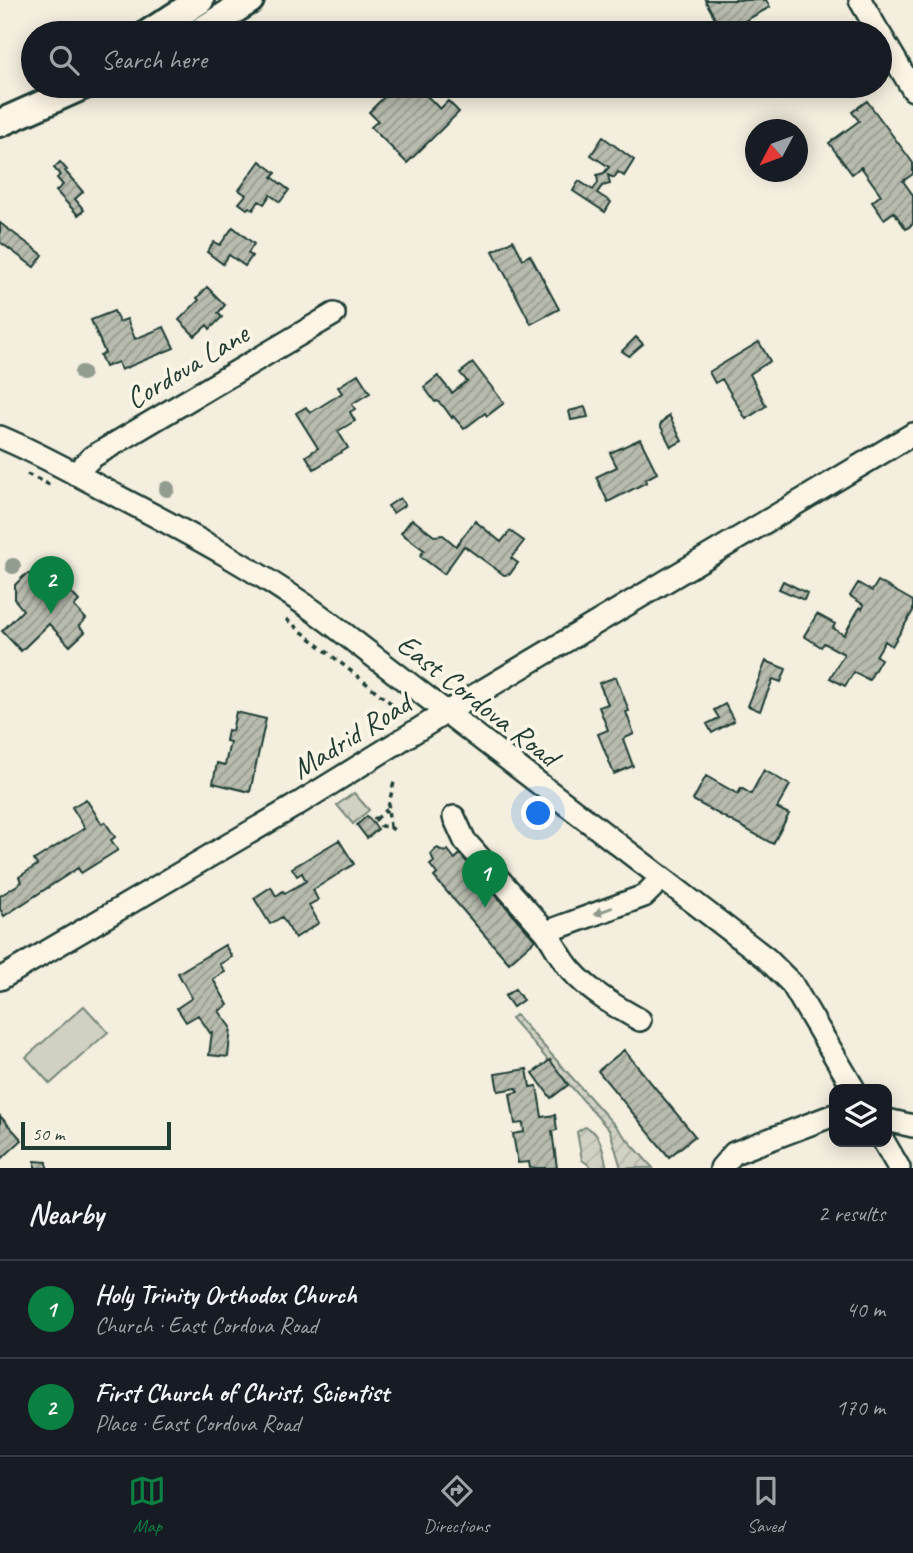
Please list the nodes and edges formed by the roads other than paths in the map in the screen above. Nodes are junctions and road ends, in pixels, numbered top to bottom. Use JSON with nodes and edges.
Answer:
{"nodes":[{"id":1,"x":200,"y":0,"type":"edge"},
{"id":2,"x":250,"y":0,"type":"edge"},
{"id":3,"x":860,"y":0,"type":"edge"},
{"id":4,"x":168,"y":21,"type":"edge"},
{"id":5,"x":217,"y":21,"type":"edge"},
{"id":6,"x":872,"y":21,"type":"edge"},
{"id":7,"x":892,"y":55,"type":"edge"},
{"id":8,"x":913,"y":90,"type":"edge"},
{"id":9,"x":56,"y":98,"type":"edge"},
{"id":10,"x":0,"y":123,"type":"edge"},
{"id":11,"x":334,"y":314,"type":"dead end"},
{"id":12,"x":913,"y":434,"type":"edge"},
{"id":13,"x":0,"y":437,"type":"edge"},
{"id":14,"x":75,"y":474,"type":"junction"},
{"id":15,"x":445,"y":713,"type":"junction"},
{"id":16,"x":454,"y":817,"type":"dead end"},
{"id":17,"x":662,"y":878,"type":"junction"},
{"id":18,"x":546,"y":932,"type":"junction"},
{"id":19,"x":2,"y":975,"type":"edge"},
{"id":20,"x":640,"y":1020,"type":"dead end"},
{"id":21,"x":851,"y":1084,"type":"edge"},
{"id":22,"x":829,"y":1117,"type":"edge"},
{"id":23,"x":892,"y":1121,"type":"edge"},
{"id":24,"x":913,"y":1126,"type":"edge"},
{"id":25,"x":887,"y":1147,"type":"edge"},
{"id":26,"x":721,"y":1168,"type":"edge"},
{"id":27,"x":899,"y":1168,"type":"edge"}],
"edges":[{"from":1,"to":4,"type":"main road"},
{"from":2,"to":5,"type":"main road"},
{"from":3,"to":6,"type":"street"},
{"from":7,"to":8,"type":"street"},
{"from":9,"to":10,"type":"main road"},
{"from":11,"to":14,"type":"street","name":"Cordova Lane"},
{"from":12,"to":15,"type":"street","name":"Madrid Road"},
{"from":13,"to":14,"type":"street","name":"East Cordova Road"},
{"from":14,"to":15,"type":"street","name":"East Cordova Road"},
{"from":15,"to":17,"type":"street","name":"East Cordova Road"},
{"from":15,"to":19,"type":"street","name":"Madrid Road"},
{"from":16,"to":18,"type":"street"},
{"from":17,"to":18,"type":"street","one_way":true},
{"from":17,"to":21,"type":"street","name":"East Cordova Road"},
{"from":18,"to":20,"type":"street"},
{"from":22,"to":26,"type":"street"},
{"from":23,"to":24,"type":"street"},
{"from":25,"to":27,"type":"street"}]}
